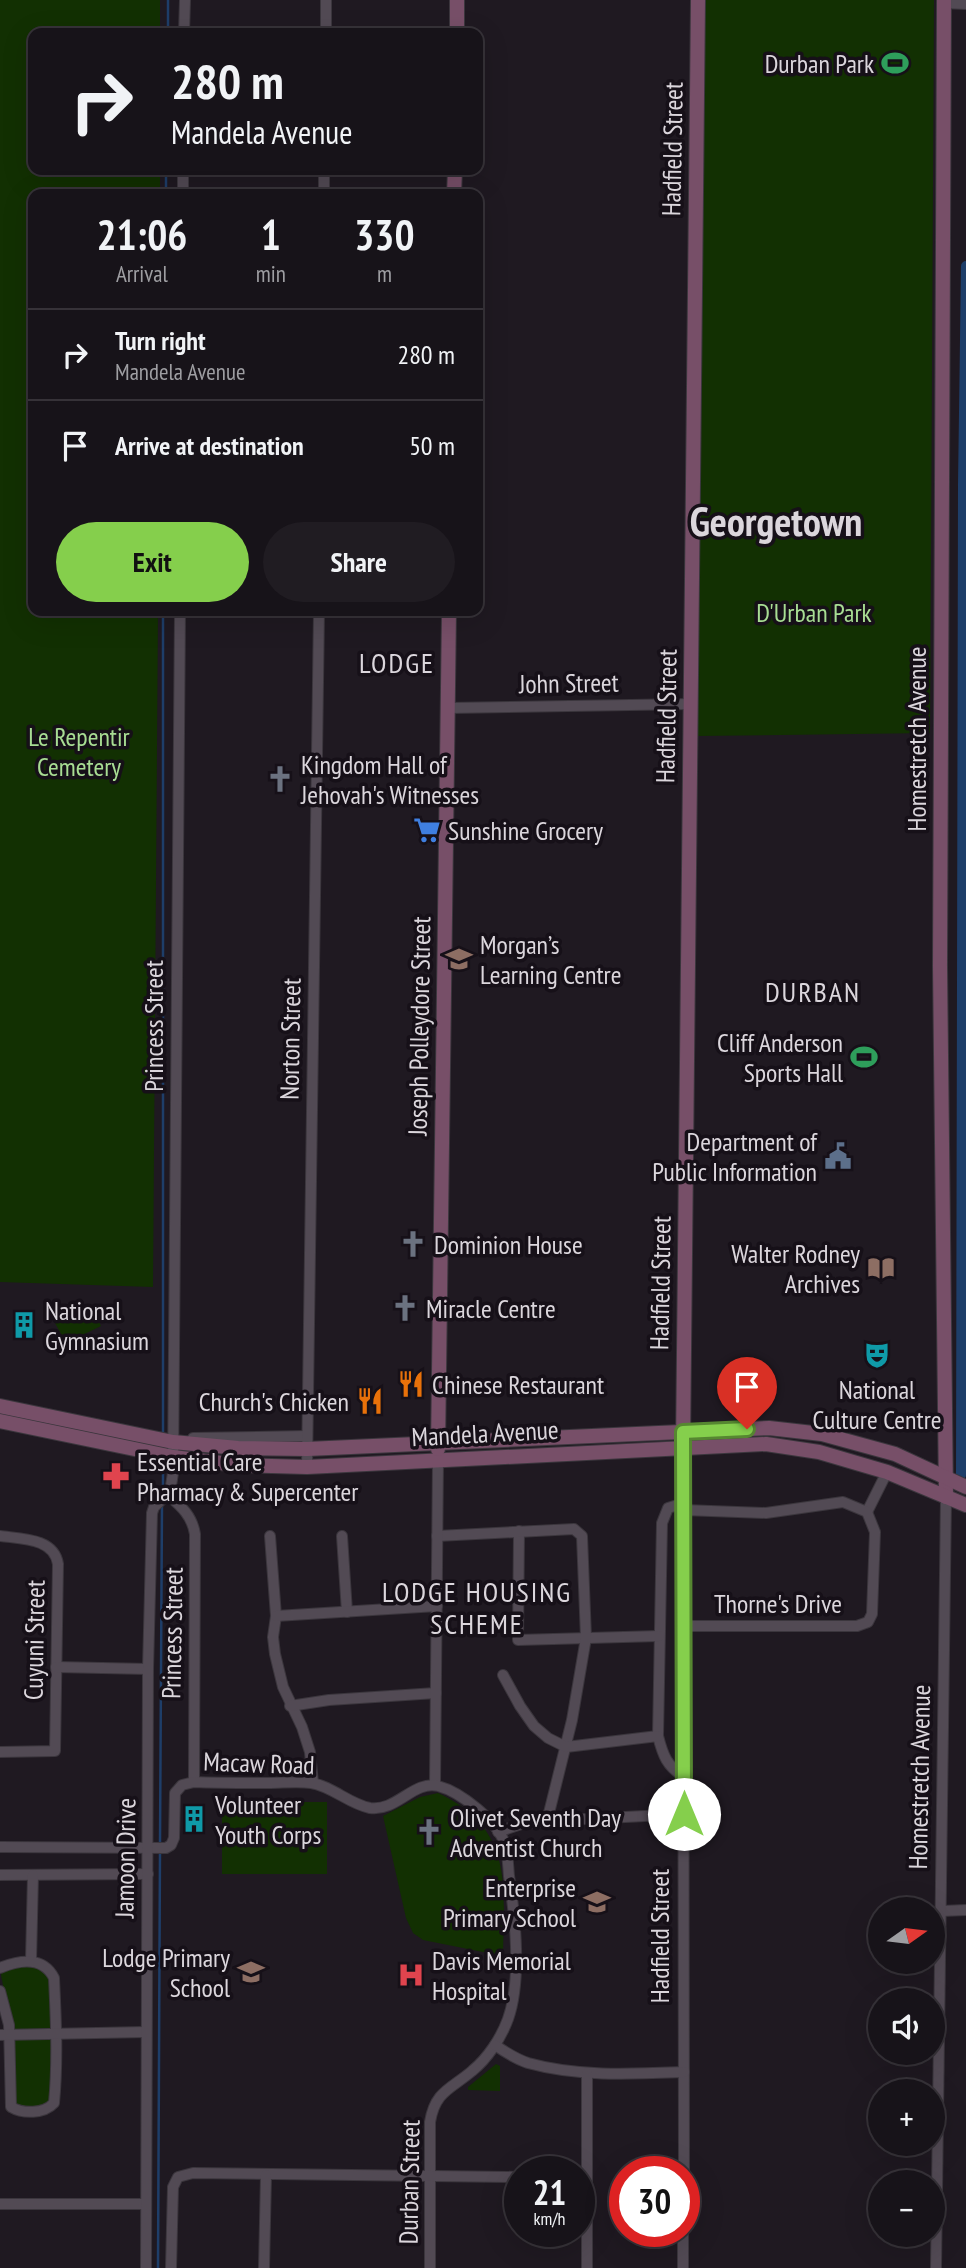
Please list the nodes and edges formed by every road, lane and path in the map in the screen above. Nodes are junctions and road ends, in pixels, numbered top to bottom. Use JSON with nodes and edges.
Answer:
{"nodes":[{"id":1,"x":185,"y":0,"type":"edge"},
{"id":2,"x":326,"y":0,"type":"edge"},
{"id":3,"x":457,"y":0,"type":"edge"},
{"id":4,"x":698,"y":0,"type":"edge"},
{"id":5,"x":944,"y":1,"type":"edge"},
{"id":6,"x":964,"y":4,"type":"edge"},
{"id":7,"x":184,"y":28,"type":"edge"},
{"id":8,"x":326,"y":28,"type":"edge"},
{"id":9,"x":457,"y":28,"type":"edge"},
{"id":10,"x":180,"y":616,"type":"edge"},
{"id":11,"x":319,"y":616,"type":"edge"},
{"id":12,"x":449,"y":616,"type":"edge"},
{"id":13,"x":691,"y":704,"type":"junction"},
{"id":14,"x":448,"y":708,"type":"junction"},
{"id":15,"x":0,"y":1406,"type":"edge"},
{"id":16,"x":0,"y":1420,"type":"edge"},
{"id":17,"x":683,"y":1432,"type":"junction"},
{"id":18,"x":307,"y":1442,"type":"junction"},
{"id":19,"x":438,"y":1442,"type":"junction"},
{"id":20,"x":167,"y":1446,"type":"junction"},
{"id":21,"x":683,"y":1448,"type":"junction"},
{"id":22,"x":438,"y":1459,"type":"junction"},
{"id":23,"x":307,"y":1467,"type":"junction"},
{"id":24,"x":887,"y":1472,"type":"junction"},
{"id":25,"x":947,"y":1478,"type":"junction"},
{"id":26,"x":966,"y":1487,"type":"edge"},
{"id":27,"x":167,"y":1496,"type":"junction"},
{"id":28,"x":946,"y":1497,"type":"junction"},
{"id":29,"x":966,"y":1505,"type":"edge"},
{"id":30,"x":684,"y":1506,"type":"junction"},
{"id":31,"x":867,"y":1512,"type":"junction"},
{"id":32,"x":519,"y":1531,"type":"junction"},
{"id":33,"x":0,"y":1536,"type":"edge"},
{"id":34,"x":270,"y":1536,"type":"dead end"},
{"id":35,"x":342,"y":1536,"type":"dead end"},
{"id":36,"x":437,"y":1536,"type":"junction"},
{"id":37,"x":437,"y":1606,"type":"junction"},
{"id":38,"x":347,"y":1612,"type":"junction"},
{"id":39,"x":276,"y":1616,"type":"junction"},
{"id":40,"x":683,"y":1626,"type":"junction"},
{"id":41,"x":659,"y":1636,"type":"junction"},
{"id":42,"x":586,"y":1638,"type":"junction"},
{"id":43,"x":56,"y":1667,"type":"junction"},
{"id":44,"x":148,"y":1669,"type":"junction"},
{"id":45,"x":503,"y":1675,"type":"dead end"},
{"id":46,"x":436,"y":1693,"type":"junction"},
{"id":47,"x":290,"y":1706,"type":"junction"},
{"id":48,"x":658,"y":1736,"type":"junction"},
{"id":49,"x":566,"y":1747,"type":"junction"},
{"id":50,"x":0,"y":1752,"type":"edge"},
{"id":51,"x":684,"y":1777,"type":"junction"},
{"id":52,"x":194,"y":1782,"type":"junction"},
{"id":53,"x":313,"y":1783,"type":"junction"},
{"id":54,"x":435,"y":1785,"type":"junction"},
{"id":55,"x":684,"y":1814,"type":"junction"},
{"id":56,"x":547,"y":1821,"type":"junction"},
{"id":57,"x":498,"y":1832,"type":"junction"},
{"id":58,"x":0,"y":1847,"type":"edge"},
{"id":59,"x":157,"y":1848,"type":"junction"},
{"id":60,"x":148,"y":1874,"type":"junction"},
{"id":61,"x":0,"y":1875,"type":"edge"},
{"id":62,"x":33,"y":1875,"type":"junction"},
{"id":63,"x":942,"y":1897,"type":"edge"},
{"id":64,"x":966,"y":1910,"type":"edge"},
{"id":65,"x":945,"y":1911,"type":"edge"},
{"id":66,"x":31,"y":1961,"type":"junction"},
{"id":67,"x":0,"y":1969,"type":"edge"},
{"id":68,"x":941,"y":1974,"type":"edge"},
{"id":69,"x":0,"y":1991,"type":"edge"},
{"id":70,"x":145,"y":2032,"type":"junction"},
{"id":71,"x":4,"y":2035,"type":"edge"},
{"id":72,"x":57,"y":2035,"type":"junction"},
{"id":73,"x":495,"y":2045,"type":"junction"},
{"id":74,"x":684,"y":2072,"type":"junction"},
{"id":75,"x":587,"y":2073,"type":"junction"},
{"id":76,"x":584,"y":2156,"type":"edge"},
{"id":77,"x":684,"y":2156,"type":"edge"},
{"id":78,"x":267,"y":2175,"type":"junction"},
{"id":79,"x":431,"y":2177,"type":"junction"},
{"id":80,"x":504,"y":2177,"type":"edge"},
{"id":81,"x":0,"y":2204,"type":"edge"},
{"id":82,"x":145,"y":2204,"type":"junction"},
{"id":83,"x":586,"y":2247,"type":"edge"},
{"id":84,"x":683,"y":2247,"type":"edge"},
{"id":85,"x":146,"y":2268,"type":"edge"},
{"id":86,"x":171,"y":2268,"type":"edge"},
{"id":87,"x":264,"y":2268,"type":"edge"},
{"id":88,"x":430,"y":2268,"type":"edge"},
{"id":89,"x":587,"y":2268,"type":"edge"},
{"id":90,"x":683,"y":2268,"type":"edge"},
{"id":91,"x":936,"y":2268,"type":"edge"}],
"edges":[{"from":1,"to":7,"type":"street"},
{"from":2,"to":8,"type":"street"},
{"from":3,"to":9,"type":"main road"},
{"from":4,"to":13,"type":"main road","name":"Hadfield Street"},
{"from":5,"to":6,"type":"street"},
{"from":5,"to":25,"type":"main road","name":"Homestretch Avenue"},
{"from":10,"to":20,"type":"street","name":"Princess Street"},
{"from":11,"to":18,"type":"street","name":"Norton Street"},
{"from":12,"to":14,"type":"main road","name":"Joseph Polleydore Street"},
{"from":13,"to":14,"type":"street","name":"John Street"},
{"from":13,"to":17,"type":"main road","name":"Hadfield Street"},
{"from":14,"to":19,"type":"main road","name":"Joseph Polleydore Street"},
{"from":15,"to":20,"type":"main road","name":"Mandela Avenue"},
{"from":16,"to":20,"type":"main road","name":"Mandela Avenue"},
{"from":17,"to":19,"type":"main road","name":"Mandela Avenue"},
{"from":17,"to":21,"type":"main road","name":"Hadfield Street"},
{"from":17,"to":25,"type":"main road","name":"Mandela Avenue"},
{"from":18,"to":19,"type":"main road","name":"Mandela Avenue"},
{"from":18,"to":20,"type":"main road","name":"Mandela Avenue"},
{"from":18,"to":23,"type":"street","name":"Norton Street"},
{"from":19,"to":22,"type":"main road","name":"Joseph Polleydore Street"},
{"from":20,"to":23,"type":"main road","name":"Mandela Avenue"},
{"from":20,"to":27,"type":"street"},
{"from":21,"to":22,"type":"main road","name":"Mandela Avenue"},
{"from":21,"to":24,"type":"main road","name":"Mandela Avenue"},
{"from":21,"to":30,"type":"street","name":"Hadfield Street"},
{"from":22,"to":23,"type":"main road","name":"Mandela Avenue"},
{"from":22,"to":36,"type":"street"},
{"from":24,"to":28,"type":"main road","name":"Mandela Avenue"},
{"from":24,"to":31,"type":"street"},
{"from":25,"to":26,"type":"main road","name":"Mandela Avenue"},
{"from":25,"to":28,"type":"main road","name":"Homestretch Avenue"},
{"from":27,"to":44,"type":"street","name":"Jamoon Drive"},
{"from":27,"to":52,"type":"street","name":"Princess Street"},
{"from":28,"to":29,"type":"main road","name":"Mandela Avenue"},
{"from":28,"to":63,"type":"street","name":"Homestretch Avenue"},
{"from":30,"to":31,"type":"street"},
{"from":30,"to":40,"type":"street","name":"Hadfield Street"},
{"from":30,"to":41,"type":"street"},
{"from":31,"to":40,"type":"street","name":"Thorne's Drive"},
{"from":32,"to":36,"type":"street"},
{"from":32,"to":42,"type":"street"},
{"from":32,"to":42,"type":"street"},
{"from":33,"to":43,"type":"street","name":"Cuyuni Street"},
{"from":34,"to":39,"type":"street"},
{"from":35,"to":38,"type":"street"},
{"from":36,"to":37,"type":"street"},
{"from":37,"to":38,"type":"street"},
{"from":37,"to":46,"type":"street"},
{"from":38,"to":39,"type":"street"},
{"from":39,"to":47,"type":"street"},
{"from":40,"to":51,"type":"street","name":"Hadfield Street"},
{"from":41,"to":42,"type":"street"},
{"from":41,"to":48,"type":"street"},
{"from":42,"to":49,"type":"street"},
{"from":43,"to":44,"type":"street"},
{"from":43,"to":50,"type":"street","name":"Cuyuni Street"},
{"from":44,"to":59,"type":"street","name":"Jamoon Drive"},
{"from":45,"to":49,"type":"street"},
{"from":46,"to":47,"type":"street"},
{"from":46,"to":54,"type":"street"},
{"from":47,"to":53,"type":"street"},
{"from":48,"to":49,"type":"street"},
{"from":48,"to":51,"type":"street"},
{"from":49,"to":56,"type":"street"},
{"from":51,"to":55,"type":"street","name":"Hadfield Street"},
{"from":52,"to":53,"type":"street","name":"Macaw Road"},
{"from":52,"to":59,"type":"street","name":"Macaw Road"},
{"from":53,"to":54,"type":"street","name":"Macaw Road"},
{"from":54,"to":57,"type":"street","name":"Durban Street"},
{"from":55,"to":56,"type":"street"},
{"from":55,"to":74,"type":"street","name":"Hadfield Street"},
{"from":56,"to":57,"type":"street"},
{"from":57,"to":73,"type":"street","name":"Durban Street"},
{"from":58,"to":59,"type":"street"},
{"from":59,"to":60,"type":"street","name":"Jamoon Drive"},
{"from":60,"to":62,"type":"street"},
{"from":60,"to":70,"type":"street","name":"Jamoon Drive"},
{"from":61,"to":62,"type":"street"},
{"from":62,"to":66,"type":"street"},
{"from":64,"to":65,"type":"street"},
{"from":66,"to":67,"type":"street"},
{"from":66,"to":72,"type":"street"},
{"from":68,"to":91,"type":"street","name":"Homestretch Avenue"},
{"from":69,"to":71,"type":"street"},
{"from":70,"to":72,"type":"street"},
{"from":70,"to":82,"type":"street","name":"Jamoon Drive"},
{"from":71,"to":72,"type":"street"},
{"from":71,"to":72,"type":"street"},
{"from":73,"to":75,"type":"street"},
{"from":73,"to":79,"type":"street","name":"Durban Street"},
{"from":74,"to":75,"type":"street"},
{"from":74,"to":77,"type":"street","name":"Hadfield Street"},
{"from":75,"to":76,"type":"street"},
{"from":78,"to":79,"type":"street"},
{"from":78,"to":86,"type":"street"},
{"from":78,"to":87,"type":"street"},
{"from":79,"to":80,"type":"street"},
{"from":79,"to":88,"type":"street","name":"Durban Street"},
{"from":81,"to":82,"type":"street"},
{"from":82,"to":85,"type":"street","name":"Jamoon Drive"},
{"from":83,"to":89,"type":"street"},
{"from":84,"to":90,"type":"street"}]}
